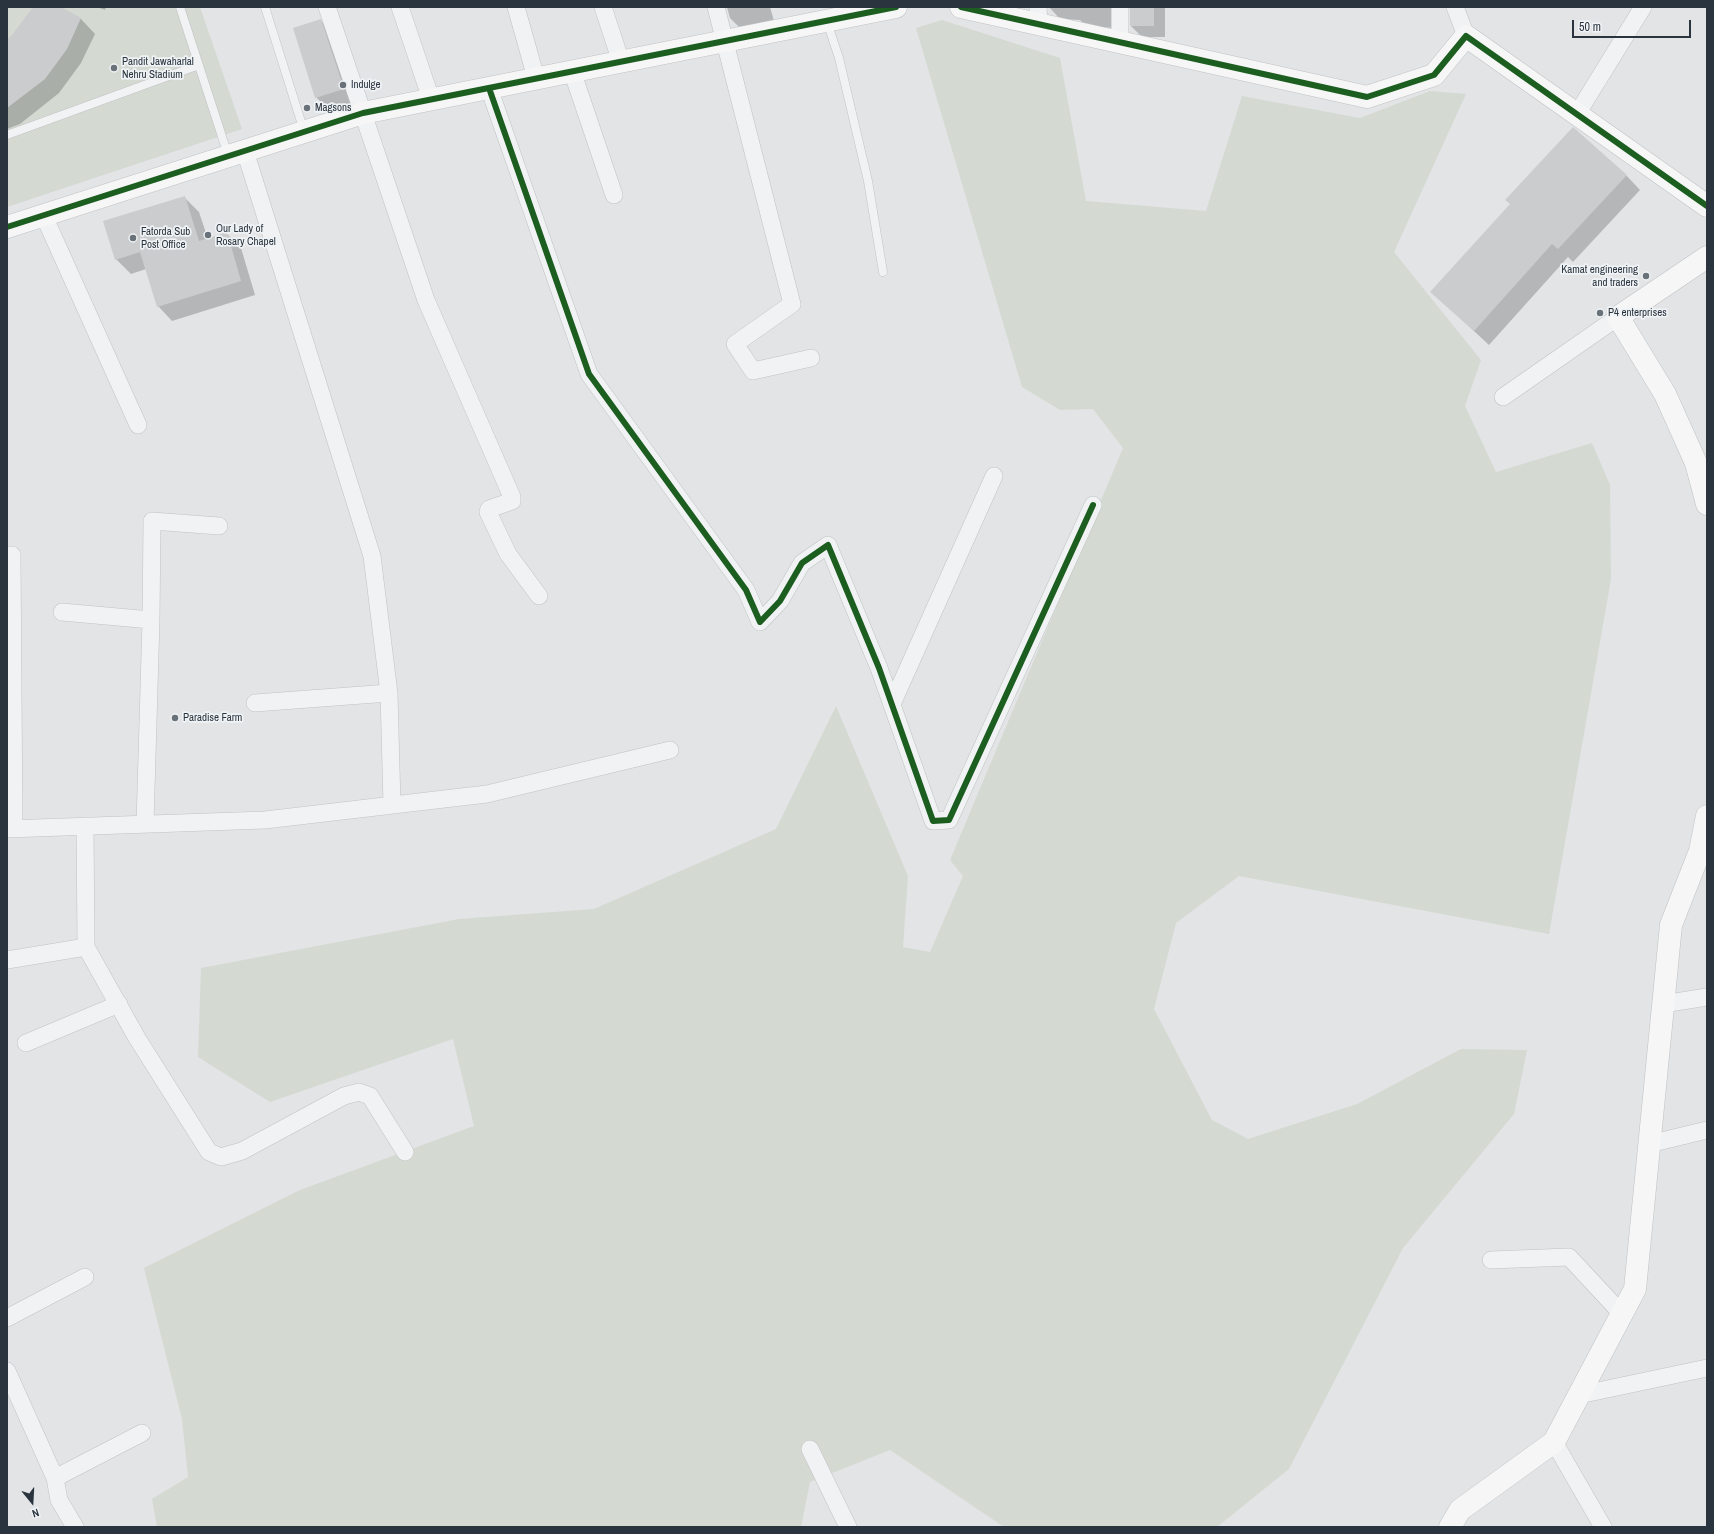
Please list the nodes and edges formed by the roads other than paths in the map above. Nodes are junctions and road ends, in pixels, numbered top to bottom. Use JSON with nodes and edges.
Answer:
{"nodes":[{"id":1,"x":180,"y":7,"type":"edge"},
{"id":2,"x":265,"y":7,"type":"edge"},
{"id":3,"x":327,"y":7,"type":"edge"},
{"id":4,"x":400,"y":7,"type":"edge"},
{"id":5,"x":516,"y":7,"type":"edge"},
{"id":6,"x":603,"y":7,"type":"edge"},
{"id":7,"x":716,"y":7,"type":"edge"},
{"id":8,"x":896,"y":7,"type":"edge"},
{"id":9,"x":961,"y":7,"type":"edge"},
{"id":10,"x":1120,"y":7,"type":"edge"},
{"id":11,"x":1455,"y":7,"type":"edge"},
{"id":12,"x":1643,"y":7,"type":"edge"},
{"id":13,"x":863,"y":10,"type":"edge"},
{"id":14,"x":1039,"y":16,"type":"edge"},
{"id":15,"x":827,"y":21,"type":"junction"},
{"id":16,"x":1466,"y":36,"type":"junction"},
{"id":17,"x":725,"y":41,"type":"junction"},
{"id":18,"x":1120,"y":42,"type":"junction"},
{"id":19,"x":621,"y":62,"type":"junction"},
{"id":20,"x":199,"y":65,"type":"junction"},
{"id":21,"x":572,"y":71,"type":"junction"},
{"id":22,"x":536,"y":78,"type":"junction"},
{"id":23,"x":489,"y":88,"type":"junction"},
{"id":24,"x":431,"y":99,"type":"junction"},
{"id":25,"x":363,"y":113,"type":"junction"},
{"id":26,"x":1577,"y":114,"type":"junction"},
{"id":27,"x":304,"y":132,"type":"junction"},
{"id":28,"x":7,"y":135,"type":"edge"},
{"id":29,"x":237,"y":154,"type":"junction"},
{"id":30,"x":614,"y":195,"type":"dead end"},
{"id":31,"x":1707,"y":206,"type":"edge"},
{"id":32,"x":44,"y":216,"type":"junction"},
{"id":33,"x":7,"y":227,"type":"edge"},
{"id":34,"x":1707,"y":257,"type":"edge"},
{"id":35,"x":883,"y":272,"type":"dead end"},
{"id":36,"x":1618,"y":317,"type":"junction"},
{"id":37,"x":810,"y":358,"type":"dead end"},
{"id":38,"x":1503,"y":397,"type":"dead end"},
{"id":39,"x":138,"y":425,"type":"dead end"},
{"id":40,"x":994,"y":476,"type":"dead end"},
{"id":41,"x":1707,"y":504,"type":"edge"},
{"id":42,"x":1093,"y":505,"type":"dead end"},
{"id":43,"x":219,"y":526,"type":"dead end"},
{"id":44,"x":7,"y":555,"type":"edge"},
{"id":45,"x":539,"y":596,"type":"dead end"},
{"id":46,"x":62,"y":612,"type":"dead end"},
{"id":47,"x":10,"y":613,"type":"edge"},
{"id":48,"x":151,"y":620,"type":"junction"},
{"id":49,"x":388,"y":693,"type":"junction"},
{"id":50,"x":255,"y":703,"type":"dead end"},
{"id":51,"x":892,"y":704,"type":"junction"},
{"id":52,"x":670,"y":750,"type":"dead end"},
{"id":53,"x":392,"y":806,"type":"junction"},
{"id":54,"x":1707,"y":816,"type":"edge"},
{"id":55,"x":145,"y":824,"type":"junction"},
{"id":56,"x":85,"y":826,"type":"junction"},
{"id":57,"x":11,"y":828,"type":"edge"},
{"id":58,"x":1703,"y":851,"type":"edge"},
{"id":59,"x":86,"y":947,"type":"junction"},
{"id":60,"x":7,"y":960,"type":"edge"},
{"id":61,"x":1707,"y":997,"type":"edge"},
{"id":62,"x":119,"y":1004,"type":"junction"},
{"id":63,"x":1663,"y":1004,"type":"junction"},
{"id":64,"x":26,"y":1043,"type":"dead end"},
{"id":65,"x":1707,"y":1130,"type":"edge"},
{"id":66,"x":1649,"y":1144,"type":"junction"},
{"id":67,"x":405,"y":1152,"type":"dead end"},
{"id":68,"x":1491,"y":1260,"type":"dead end"},
{"id":69,"x":85,"y":1277,"type":"dead end"},
{"id":70,"x":1622,"y":1314,"type":"junction"},
{"id":71,"x":7,"y":1318,"type":"edge"},
{"id":72,"x":1707,"y":1368,"type":"edge"},
{"id":73,"x":7,"y":1371,"type":"edge"},
{"id":74,"x":1579,"y":1395,"type":"junction"},
{"id":75,"x":142,"y":1432,"type":"dead end"},
{"id":76,"x":1554,"y":1442,"type":"junction"},
{"id":77,"x":810,"y":1450,"type":"dead end"},
{"id":78,"x":55,"y":1478,"type":"junction"},
{"id":79,"x":75,"y":1527,"type":"edge"},
{"id":80,"x":848,"y":1527,"type":"edge"},
{"id":81,"x":1450,"y":1527,"type":"edge"},
{"id":82,"x":1603,"y":1527,"type":"edge"}],
"edges":[{"from":1,"to":20,"type":"lane"},
{"from":2,"to":27,"type":"lane"},
{"from":3,"to":25,"type":"street"},
{"from":4,"to":24,"type":"street"},
{"from":5,"to":22,"type":"street"},
{"from":6,"to":19,"type":"street"},
{"from":7,"to":17,"type":"street"},
{"from":8,"to":13,"type":"street"},
{"from":9,"to":14,"type":"street"},
{"from":10,"to":18,"type":"street"},
{"from":11,"to":16,"type":"street"},
{"from":12,"to":26,"type":"street"},
{"from":13,"to":15,"type":"street"},
{"from":14,"to":18,"type":"street"},
{"from":15,"to":17,"type":"street"},
{"from":15,"to":35,"type":"lane"},
{"from":16,"to":18,"type":"street"},
{"from":16,"to":26,"type":"street"},
{"from":17,"to":19,"type":"street"},
{"from":17,"to":37,"type":"street"},
{"from":19,"to":21,"type":"street"},
{"from":20,"to":28,"type":"lane"},
{"from":20,"to":29,"type":"lane"},
{"from":21,"to":22,"type":"street"},
{"from":21,"to":30,"type":"street"},
{"from":22,"to":23,"type":"street"},
{"from":23,"to":24,"type":"street"},
{"from":23,"to":51,"type":"street"},
{"from":24,"to":25,"type":"street"},
{"from":25,"to":27,"type":"street"},
{"from":25,"to":45,"type":"street"},
{"from":26,"to":31,"type":"street"},
{"from":27,"to":29,"type":"street"},
{"from":29,"to":32,"type":"street"},
{"from":29,"to":49,"type":"street"},
{"from":32,"to":33,"type":"street"},
{"from":32,"to":39,"type":"street"},
{"from":34,"to":36,"type":"street"},
{"from":36,"to":38,"type":"street"},
{"from":36,"to":41,"type":"street"},
{"from":40,"to":51,"type":"street"},
{"from":42,"to":51,"type":"street"},
{"from":43,"to":48,"type":"street"},
{"from":44,"to":47,"type":"street"},
{"from":46,"to":48,"type":"street"},
{"from":47,"to":57,"type":"street"},
{"from":48,"to":55,"type":"street"},
{"from":49,"to":50,"type":"street"},
{"from":49,"to":53,"type":"street"},
{"from":52,"to":53,"type":"street"},
{"from":53,"to":55,"type":"street"},
{"from":54,"to":58,"type":"street"},
{"from":55,"to":56,"type":"street"},
{"from":56,"to":57,"type":"street"},
{"from":56,"to":59,"type":"street"},
{"from":58,"to":63,"type":"street"},
{"from":59,"to":60,"type":"street"},
{"from":59,"to":62,"type":"street"},
{"from":61,"to":63,"type":"street"},
{"from":62,"to":64,"type":"street"},
{"from":62,"to":67,"type":"street"},
{"from":63,"to":66,"type":"street"},
{"from":65,"to":66,"type":"street"},
{"from":66,"to":70,"type":"street"},
{"from":68,"to":70,"type":"street"},
{"from":69,"to":71,"type":"street"},
{"from":70,"to":74,"type":"street"},
{"from":72,"to":74,"type":"street"},
{"from":73,"to":78,"type":"street"},
{"from":74,"to":76,"type":"street"},
{"from":75,"to":78,"type":"street"},
{"from":76,"to":81,"type":"street"},
{"from":76,"to":82,"type":"street"},
{"from":77,"to":80,"type":"street"},
{"from":78,"to":79,"type":"street"}]}
